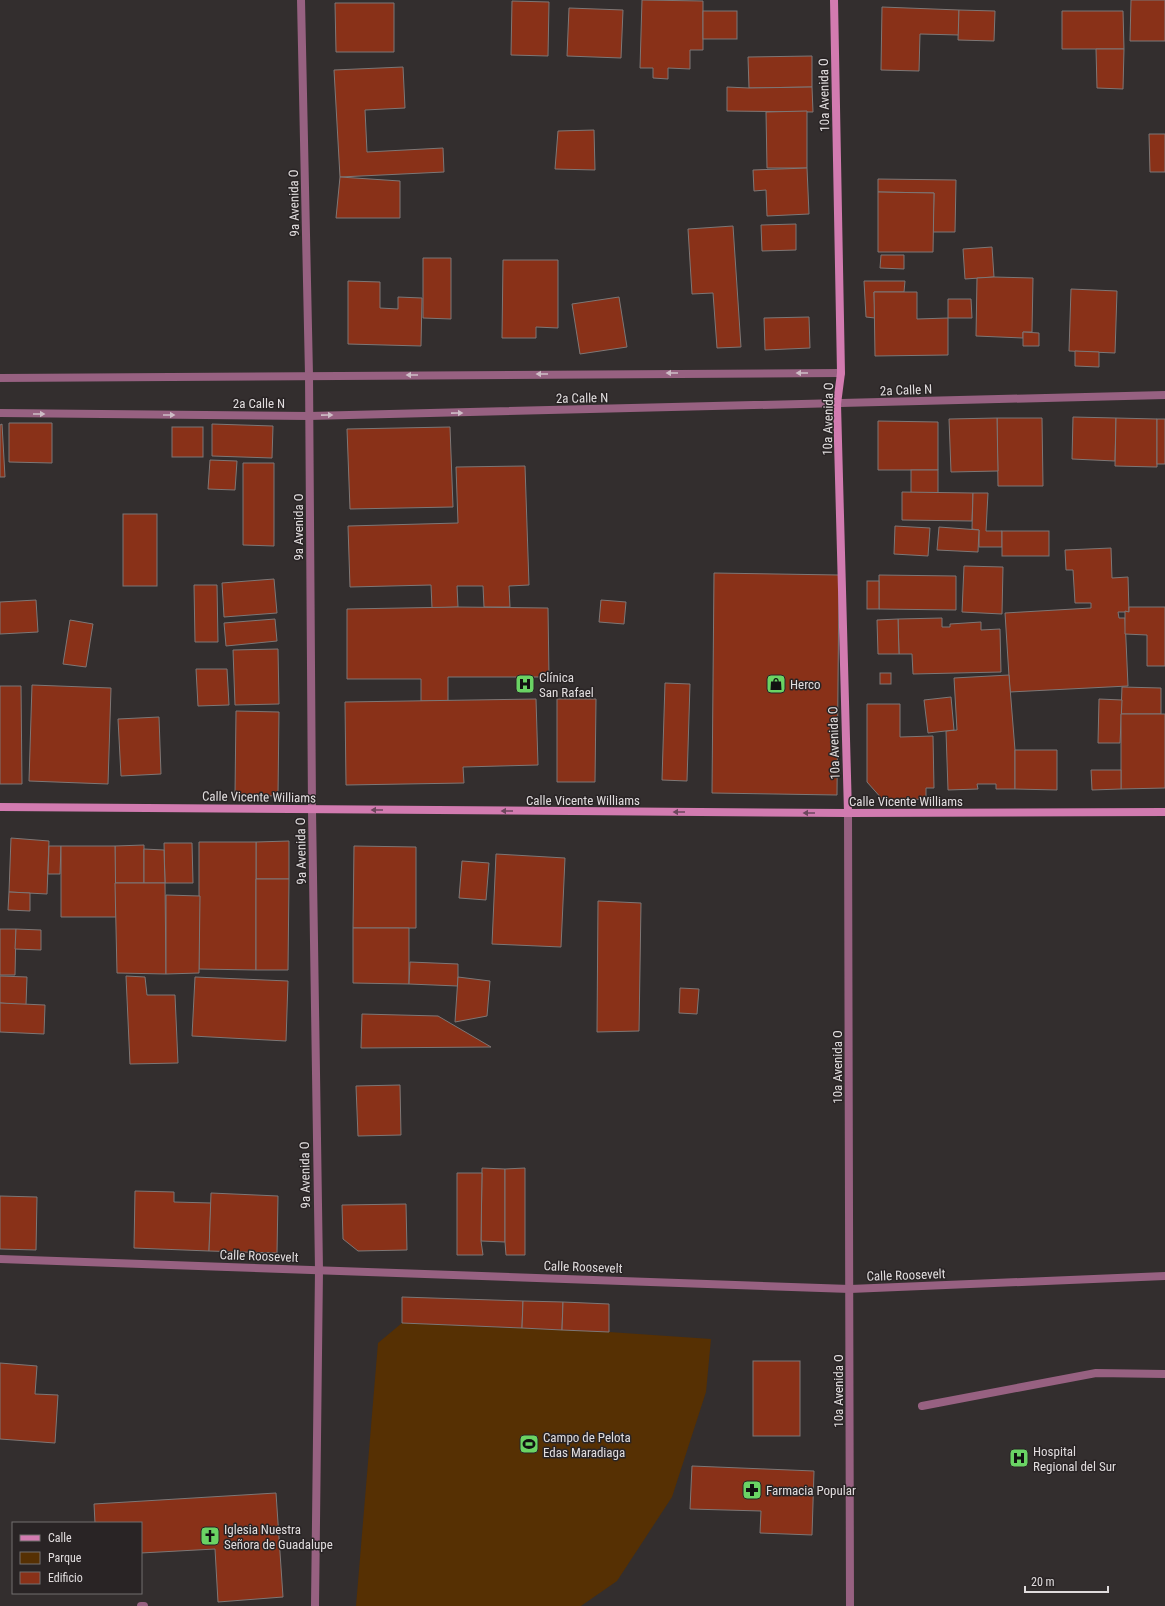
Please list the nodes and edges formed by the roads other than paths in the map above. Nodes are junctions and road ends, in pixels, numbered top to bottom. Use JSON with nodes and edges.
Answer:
{"nodes":[{"id":1,"x":301,"y":0,"type":"edge"},
{"id":2,"x":834,"y":0,"type":"edge"},
{"id":3,"x":841,"y":372,"type":"junction"},
{"id":4,"x":309,"y":375,"type":"junction"},
{"id":5,"x":0,"y":378,"type":"edge"},
{"id":6,"x":1165,"y":395,"type":"edge"},
{"id":7,"x":837,"y":404,"type":"junction"},
{"id":8,"x":0,"y":413,"type":"edge"},
{"id":9,"x":309,"y":416,"type":"junction"},
{"id":10,"x":0,"y":807,"type":"edge"},
{"id":11,"x":312,"y":810,"type":"junction"},
{"id":12,"x":1165,"y":812,"type":"edge"},
{"id":13,"x":848,"y":813,"type":"junction"},
{"id":14,"x":0,"y":1258,"type":"edge"},
{"id":15,"x":319,"y":1270,"type":"junction"},
{"id":16,"x":1165,"y":1276,"type":"edge"},
{"id":17,"x":850,"y":1289,"type":"junction"},
{"id":18,"x":1165,"y":1374,"type":"edge"},
{"id":19,"x":922,"y":1406,"type":"dead end"},
{"id":20,"x":141,"y":1606,"type":"edge"},
{"id":21,"x":144,"y":1606,"type":"edge"},
{"id":22,"x":315,"y":1606,"type":"edge"},
{"id":23,"x":850,"y":1606,"type":"edge"}],
"edges":[{"from":1,"to":4,"type":"street","name":"9a Avenida O"},
{"from":2,"to":3,"type":"main road","name":"10a Avenida O"},
{"from":3,"to":4,"type":"street","name":"2a Calle N","one_way":true},
{"from":3,"to":7,"type":"main road","name":"10a Avenida O"},
{"from":4,"to":5,"type":"street","name":"2a Calle N"},
{"from":4,"to":9,"type":"street","name":"9a Avenida O"},
{"from":6,"to":7,"type":"street","name":"2a Calle N"},
{"from":9,"to":7,"type":"street","name":"2a Calle N","one_way":true},
{"from":7,"to":13,"type":"main road","name":"10a Avenida O"},
{"from":8,"to":9,"type":"street","name":"2a Calle N","one_way":true},
{"from":9,"to":11,"type":"street","name":"9a Avenida O"},
{"from":10,"to":11,"type":"main road","name":"Calle Vicente Williams"},
{"from":13,"to":11,"type":"main road","name":"Calle Vicente Williams","one_way":true},
{"from":11,"to":15,"type":"street","name":"9a Avenida O"},
{"from":12,"to":13,"type":"main road","name":"Calle Vicente Williams"},
{"from":13,"to":17,"type":"street","name":"10a Avenida O"},
{"from":14,"to":15,"type":"street","name":"Calle Roosevelt"},
{"from":15,"to":17,"type":"street","name":"Calle Roosevelt"},
{"from":15,"to":22,"type":"street","name":"9a Avenida O"},
{"from":16,"to":17,"type":"street","name":"Calle Roosevelt"},
{"from":17,"to":23,"type":"street","name":"10a Avenida O"},
{"from":18,"to":19,"type":"street"},
{"from":20,"to":21,"type":"street"}]}
